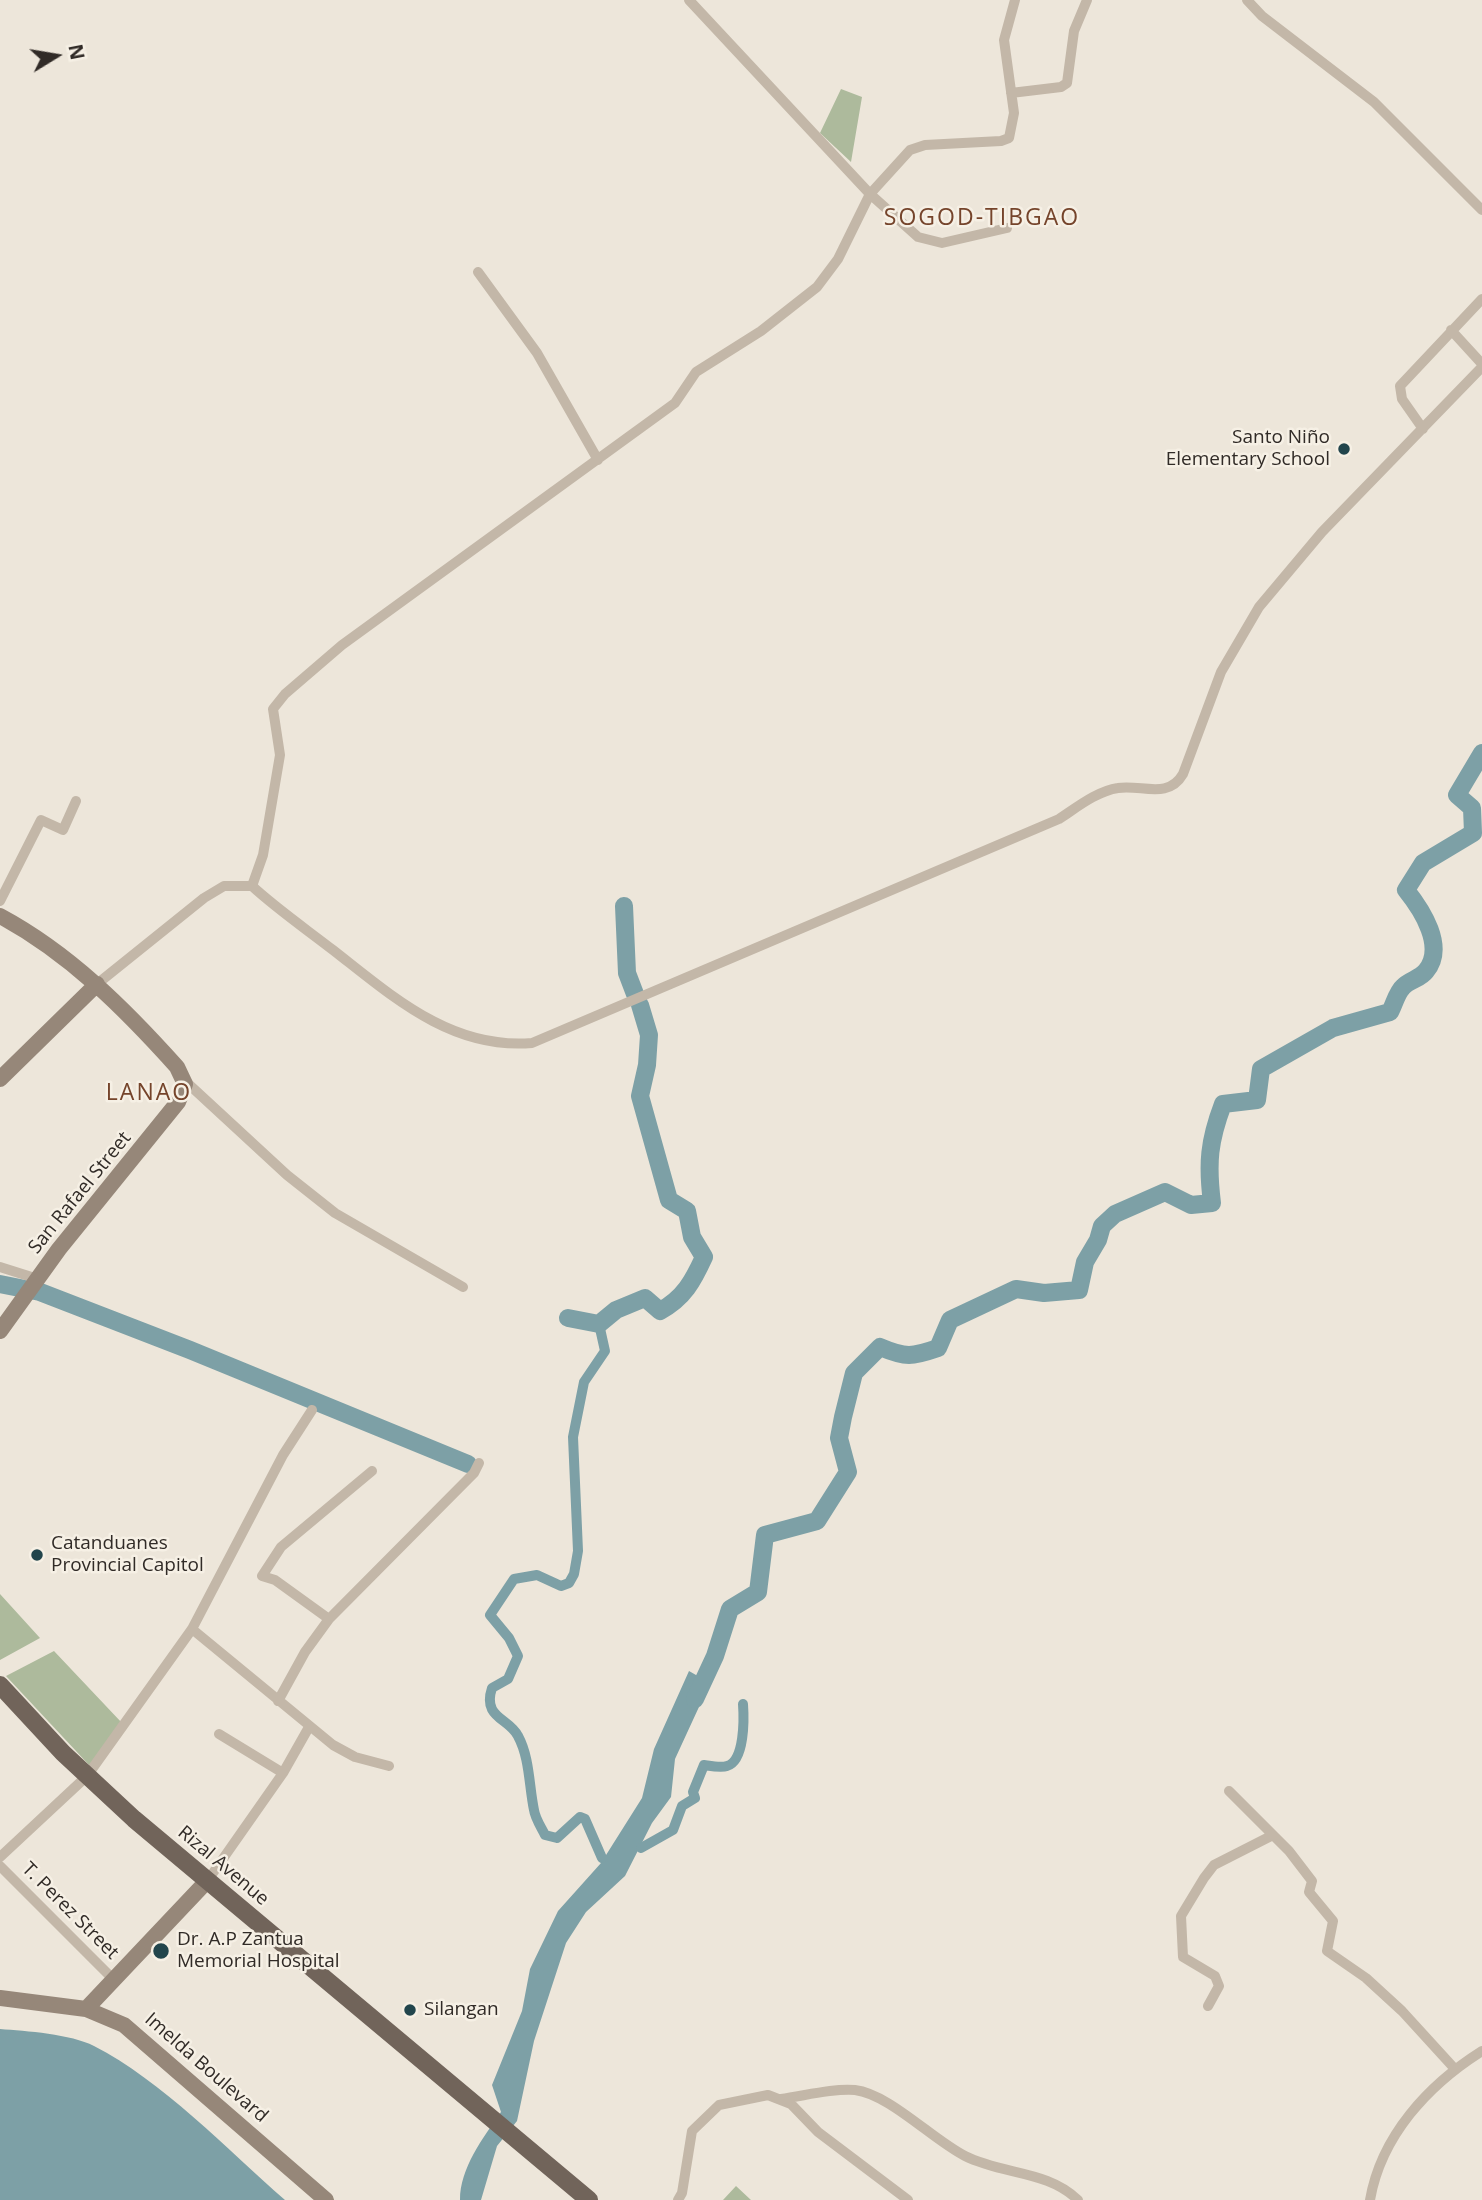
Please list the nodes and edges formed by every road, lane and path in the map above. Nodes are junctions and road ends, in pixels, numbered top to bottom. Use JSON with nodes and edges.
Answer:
{"nodes":[{"id":1,"x":689,"y":0,"type":"edge"},
{"id":2,"x":1015,"y":0,"type":"edge"},
{"id":3,"x":1087,"y":0,"type":"edge"},
{"id":4,"x":1247,"y":0,"type":"edge"},
{"id":5,"x":1011,"y":93,"type":"junction"},
{"id":6,"x":870,"y":194,"type":"junction"},
{"id":7,"x":1482,"y":210,"type":"edge"},
{"id":8,"x":1007,"y":228,"type":"dead end"},
{"id":9,"x":478,"y":272,"type":"dead end"},
{"id":10,"x":1482,"y":299,"type":"edge"},
{"id":11,"x":1451,"y":330,"type":"junction"},
{"id":12,"x":1482,"y":365,"type":"edge"},
{"id":13,"x":1423,"y":429,"type":"junction"},
{"id":14,"x":598,"y":460,"type":"junction"},
{"id":15,"x":76,"y":801,"type":"dead end"},
{"id":16,"x":253,"y":886,"type":"junction"},
{"id":17,"x":0,"y":901,"type":"edge"},
{"id":18,"x":0,"y":916,"type":"edge"},
{"id":19,"x":97,"y":984,"type":"junction"},
{"id":20,"x":0,"y":1079,"type":"edge"},
{"id":21,"x":182,"y":1085,"type":"junction"},
{"id":22,"x":0,"y":1267,"type":"edge"},
{"id":23,"x":33,"y":1286,"type":"junction"},
{"id":24,"x":463,"y":1287,"type":"dead end"},
{"id":25,"x":0,"y":1331,"type":"edge"},
{"id":26,"x":312,"y":1410,"type":"dead end"},
{"id":27,"x":479,"y":1463,"type":"dead end"},
{"id":28,"x":372,"y":1471,"type":"dead end"},
{"id":29,"x":329,"y":1619,"type":"junction"},
{"id":30,"x":192,"y":1629,"type":"junction"},
{"id":31,"x":0,"y":1685,"type":"edge"},
{"id":32,"x":278,"y":1701,"type":"junction"},
{"id":33,"x":309,"y":1727,"type":"junction"},
{"id":34,"x":219,"y":1734,"type":"dead end"},
{"id":35,"x":389,"y":1766,"type":"dead end"},
{"id":36,"x":283,"y":1773,"type":"junction"},
{"id":37,"x":87,"y":1776,"type":"junction"},
{"id":38,"x":1229,"y":1791,"type":"dead end"},
{"id":39,"x":1273,"y":1835,"type":"junction"},
{"id":40,"x":0,"y":1857,"type":"edge"},
{"id":41,"x":0,"y":1866,"type":"edge"},
{"id":42,"x":208,"y":1880,"type":"junction"},
{"id":43,"x":114,"y":1980,"type":"junction"},
{"id":44,"x":0,"y":1998,"type":"edge"},
{"id":45,"x":1208,"y":2006,"type":"dead end"},
{"id":46,"x":86,"y":2009,"type":"junction"},
{"id":47,"x":1482,"y":2051,"type":"edge"},
{"id":48,"x":1454,"y":2068,"type":"junction"},
{"id":49,"x":780,"y":2099,"type":"junction"},
{"id":50,"x":326,"y":2200,"type":"edge"},
{"id":51,"x":589,"y":2200,"type":"edge"},
{"id":52,"x":678,"y":2200,"type":"edge"},
{"id":53,"x":908,"y":2200,"type":"edge"},
{"id":54,"x":1079,"y":2200,"type":"edge"},
{"id":55,"x":1370,"y":2200,"type":"edge"}],
"edges":[{"from":1,"to":6,"type":"street"},
{"from":2,"to":5,"type":"street"},
{"from":3,"to":5,"type":"street"},
{"from":4,"to":7,"type":"street"},
{"from":5,"to":6,"type":"street"},
{"from":6,"to":8,"type":"street"},
{"from":6,"to":14,"type":"street"},
{"from":9,"to":14,"type":"street"},
{"from":10,"to":11,"type":"street"},
{"from":11,"to":12,"type":"street"},
{"from":11,"to":13,"type":"street"},
{"from":12,"to":13,"type":"street"},
{"from":13,"to":16,"type":"street"},
{"from":14,"to":16,"type":"street"},
{"from":15,"to":17,"type":"street"},
{"from":16,"to":19,"type":"street"},
{"from":18,"to":19,"type":"street"},
{"from":19,"to":20,"type":"street"},
{"from":19,"to":21,"type":"street"},
{"from":21,"to":23,"type":"street","name":"San Rafael Street"},
{"from":21,"to":24,"type":"street"},
{"from":22,"to":23,"type":"street"},
{"from":23,"to":25,"type":"street","name":"San Rafael Street"},
{"from":26,"to":30,"type":"street"},
{"from":27,"to":29,"type":"street"},
{"from":28,"to":29,"type":"street"},
{"from":29,"to":32,"type":"street"},
{"from":30,"to":32,"type":"street"},
{"from":30,"to":37,"type":"street"},
{"from":31,"to":37,"type":"main road","name":"Rizal Avenue"},
{"from":32,"to":33,"type":"street"},
{"from":33,"to":35,"type":"street"},
{"from":33,"to":36,"type":"street"},
{"from":34,"to":36,"type":"street"},
{"from":36,"to":42,"type":"street"},
{"from":37,"to":40,"type":"street"},
{"from":37,"to":42,"type":"main road","name":"Rizal Avenue"},
{"from":38,"to":39,"type":"street"},
{"from":39,"to":45,"type":"street"},
{"from":39,"to":48,"type":"street"},
{"from":41,"to":43,"type":"street","name":"T. Perez Street"},
{"from":42,"to":43,"type":"street"},
{"from":42,"to":51,"type":"main road","name":"Rizal Avenue"},
{"from":43,"to":46,"type":"street"},
{"from":44,"to":46,"type":"street","name":"Imelda Boulevard"},
{"from":46,"to":50,"type":"street","name":"Imelda Boulevard"},
{"from":47,"to":48,"type":"street"},
{"from":48,"to":55,"type":"street"},
{"from":49,"to":52,"type":"street"},
{"from":49,"to":53,"type":"street"},
{"from":49,"to":54,"type":"street"}]}
